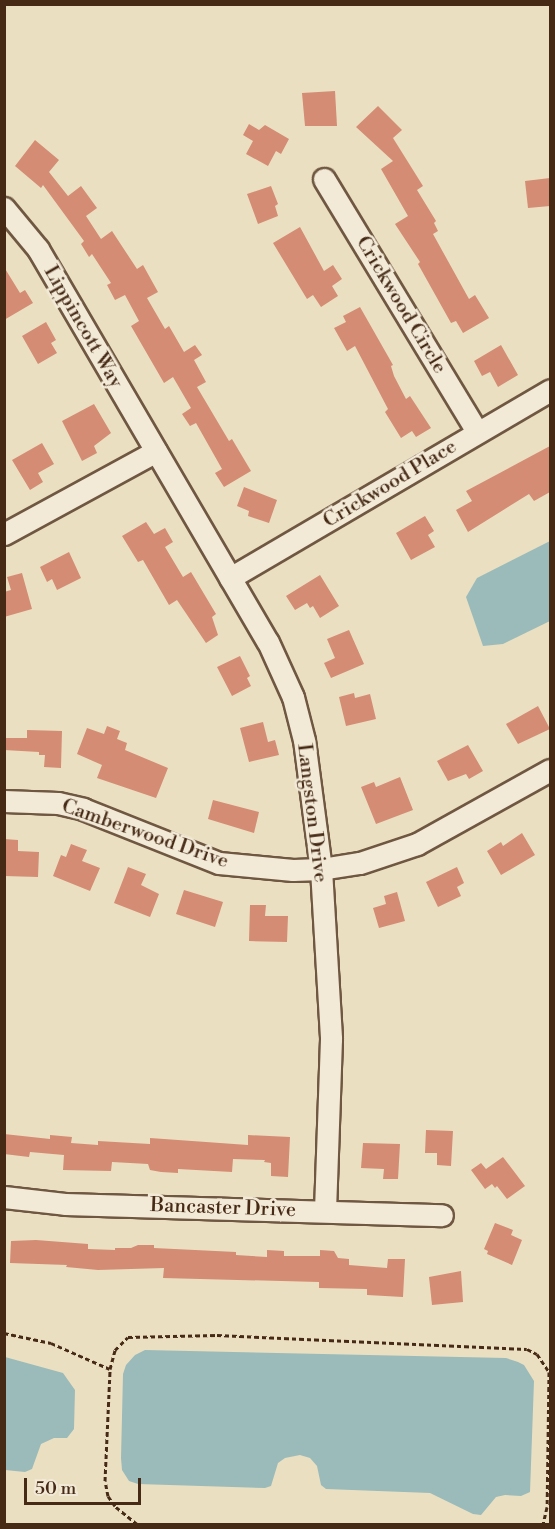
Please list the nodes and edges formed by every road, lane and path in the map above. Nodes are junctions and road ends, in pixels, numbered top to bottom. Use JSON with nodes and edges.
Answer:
{"nodes":[{"id":1,"x":324,"y":179,"type":"dead end"},
{"id":2,"x":4,"y":208,"type":"edge"},
{"id":3,"x":550,"y":390,"type":"edge"},
{"id":4,"x":477,"y":432,"type":"junction"},
{"id":5,"x":156,"y":451,"type":"junction"},
{"id":6,"x":4,"y":534,"type":"edge"},
{"id":7,"x":230,"y":578,"type":"junction"},
{"id":8,"x":550,"y":770,"type":"edge"},
{"id":9,"x":4,"y":801,"type":"edge"},
{"id":10,"x":321,"y":869,"type":"junction"},
{"id":11,"x":4,"y":1197,"type":"edge"},
{"id":12,"x":326,"y":1211,"type":"junction"},
{"id":13,"x":442,"y":1215,"type":"dead end"},
{"id":14,"x":4,"y":1333,"type":"edge"},
{"id":15,"x":110,"y":1369,"type":"junction"},
{"id":16,"x":137,"y":1524,"type":"edge"},
{"id":17,"x":543,"y":1524,"type":"edge"}],
"edges":[{"from":1,"to":4,"type":"street","name":"Crickwood Circle"},
{"from":2,"to":5,"type":"street","name":"Lippincott Way"},
{"from":3,"to":4,"type":"street","name":"Crickwood Place"},
{"from":4,"to":7,"type":"street","name":"Crickwood Place"},
{"from":5,"to":6,"type":"street"},
{"from":5,"to":7,"type":"street","name":"Langston Drive"},
{"from":7,"to":10,"type":"street","name":"Langston Drive"},
{"from":8,"to":10,"type":"street","name":"Camberwood Drive"},
{"from":9,"to":10,"type":"street","name":"Camberwood Drive"},
{"from":10,"to":12,"type":"street","name":"Langston Drive"},
{"from":11,"to":12,"type":"street","name":"Bancaster Drive"},
{"from":12,"to":13,"type":"street","name":"Bancaster Drive"},
{"from":14,"to":15,"type":"path"},
{"from":15,"to":16,"type":"path"},
{"from":15,"to":17,"type":"path"}]}
